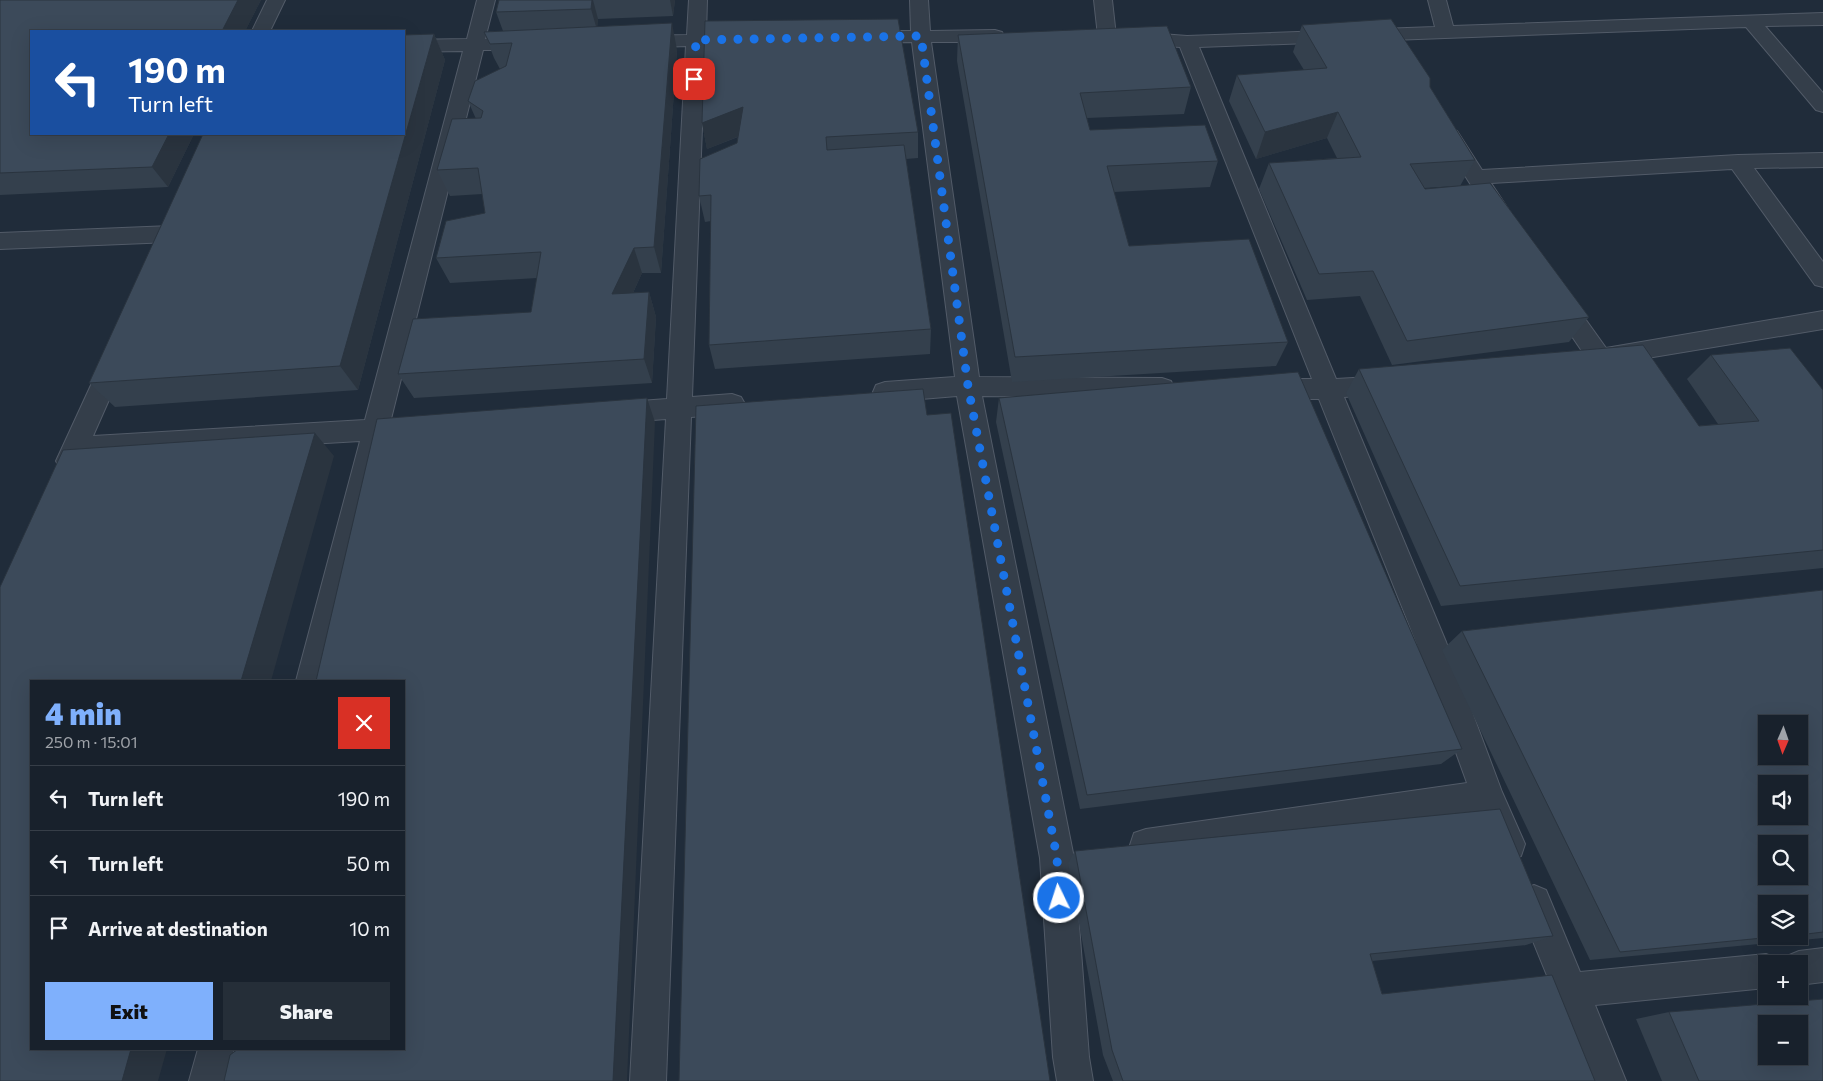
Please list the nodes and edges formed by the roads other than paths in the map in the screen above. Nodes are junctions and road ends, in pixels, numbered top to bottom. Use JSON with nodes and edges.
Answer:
{"nodes":[{"id":1,"x":276,"y":0,"type":"edge"},
{"id":2,"x":486,"y":0,"type":"edge"},
{"id":3,"x":698,"y":0,"type":"edge"},
{"id":4,"x":920,"y":0,"type":"edge"},
{"id":5,"x":1103,"y":0,"type":"edge"},
{"id":6,"x":1436,"y":0,"type":"edge"},
{"id":7,"x":1750,"y":20,"type":"junction"},
{"id":8,"x":1823,"y":20,"type":"edge"},
{"id":9,"x":261,"y":30,"type":"edge"},
{"id":10,"x":1445,"y":31,"type":"junction"},
{"id":11,"x":1384,"y":33,"type":"junction"},
{"id":12,"x":921,"y":36,"type":"junction"},
{"id":13,"x":1016,"y":36,"type":"edge"},
{"id":14,"x":843,"y":38,"type":"edge"},
{"id":15,"x":764,"y":39,"type":"edge"},
{"id":16,"x":696,"y":40,"type":"junction"},
{"id":17,"x":619,"y":42,"type":"edge"},
{"id":18,"x":1187,"y":42,"type":"junction"},
{"id":19,"x":542,"y":44,"type":"edge"},
{"id":20,"x":405,"y":46,"type":"edge"},
{"id":21,"x":475,"y":46,"type":"junction"},
{"id":22,"x":1400,"y":57,"type":"edge"},
{"id":23,"x":1823,"y":106,"type":"edge"},
{"id":24,"x":1440,"y":121,"type":"edge"},
{"id":25,"x":1823,"y":160,"type":"edge"},
{"id":26,"x":1738,"y":162,"type":"junction"},
{"id":27,"x":1476,"y":177,"type":"junction"},
{"id":28,"x":1515,"y":234,"type":"edge"},
{"id":29,"x":0,"y":241,"type":"edge"},
{"id":30,"x":159,"y":260,"type":"edge"},
{"id":31,"x":1823,"y":279,"type":"edge"},
{"id":32,"x":1549,"y":284,"type":"edge"},
{"id":33,"x":1823,"y":320,"type":"edge"},
{"id":34,"x":123,"y":341,"type":"edge"},
{"id":35,"x":1599,"y":358,"type":"junction"},
{"id":36,"x":1571,"y":362,"type":"edge"},
{"id":37,"x":1408,"y":384,"type":"edge"},
{"id":38,"x":968,"y":386,"type":"junction"},
{"id":39,"x":1182,"y":388,"type":"edge"},
{"id":40,"x":1250,"y":388,"type":"edge"},
{"id":41,"x":1328,"y":389,"type":"junction"},
{"id":42,"x":859,"y":394,"type":"edge"},
{"id":43,"x":759,"y":402,"type":"edge"},
{"id":44,"x":679,"y":409,"type":"junction"},
{"id":45,"x":591,"y":415,"type":"edge"},
{"id":46,"x":434,"y":426,"type":"edge"},
{"id":47,"x":376,"y":430,"type":"junction"},
{"id":48,"x":75,"y":448,"type":"junction"},
{"id":49,"x":59,"y":483,"type":"edge"},
{"id":50,"x":1460,"y":638,"type":"dead end"},
{"id":51,"x":1430,"y":642,"type":"junction"},
{"id":52,"x":311,"y":680,"type":"edge"},
{"id":53,"x":1488,"y":796,"type":"junction"},
{"id":54,"x":1086,"y":854,"type":"junction"},
{"id":55,"x":1823,"y":965,"type":"edge"},
{"id":56,"x":1808,"y":967,"type":"edge"},
{"id":57,"x":1758,"y":972,"type":"edge"},
{"id":58,"x":1572,"y":990,"type":"junction"},
{"id":59,"x":216,"y":1050,"type":"edge"},
{"id":60,"x":207,"y":1081,"type":"edge"},
{"id":61,"x":648,"y":1081,"type":"edge"},
{"id":62,"x":1075,"y":1081,"type":"edge"},
{"id":63,"x":1608,"y":1081,"type":"edge"}],
"edges":[{"from":1,"to":9,"type":"street"},
{"from":2,"to":21,"type":"street"},
{"from":3,"to":16,"type":"street"},
{"from":4,"to":12,"type":"street"},
{"from":5,"to":18,"type":"street"},
{"from":6,"to":10,"type":"street"},
{"from":7,"to":8,"type":"street"},
{"from":7,"to":10,"type":"street"},
{"from":7,"to":23,"type":"street"},
{"from":10,"to":11,"type":"street"},
{"from":11,"to":18,"type":"street"},
{"from":11,"to":22,"type":"street"},
{"from":12,"to":13,"type":"street"},
{"from":12,"to":14,"type":"street"},
{"from":12,"to":38,"type":"street"},
{"from":15,"to":16,"type":"street"},
{"from":16,"to":17,"type":"street"},
{"from":16,"to":44,"type":"street"},
{"from":18,"to":41,"type":"street"},
{"from":19,"to":21,"type":"street"},
{"from":20,"to":21,"type":"street"},
{"from":21,"to":47,"type":"street"},
{"from":24,"to":27,"type":"street"},
{"from":25,"to":26,"type":"street"},
{"from":26,"to":27,"type":"street"},
{"from":26,"to":31,"type":"street"},
{"from":27,"to":28,"type":"street"},
{"from":29,"to":30,"type":"street"},
{"from":32,"to":35,"type":"street"},
{"from":33,"to":35,"type":"street"},
{"from":34,"to":48,"type":"street"},
{"from":35,"to":36,"type":"street"},
{"from":37,"to":41,"type":"street"},
{"from":38,"to":39,"type":"street"},
{"from":38,"to":42,"type":"street"},
{"from":38,"to":54,"type":"street"},
{"from":40,"to":41,"type":"street"},
{"from":41,"to":51,"type":"street"},
{"from":43,"to":44,"type":"street"},
{"from":44,"to":45,"type":"street"},
{"from":44,"to":61,"type":"street"},
{"from":46,"to":47,"type":"street"},
{"from":47,"to":48,"type":"street"},
{"from":47,"to":52,"type":"street"},
{"from":48,"to":49,"type":"street"},
{"from":50,"to":51,"type":"street"},
{"from":51,"to":53,"type":"street"},
{"from":53,"to":54,"type":"street"},
{"from":53,"to":58,"type":"street"},
{"from":54,"to":62,"type":"street"},
{"from":55,"to":56,"type":"street"},
{"from":57,"to":58,"type":"street"},
{"from":58,"to":63,"type":"street"},
{"from":59,"to":60,"type":"street"}]}
